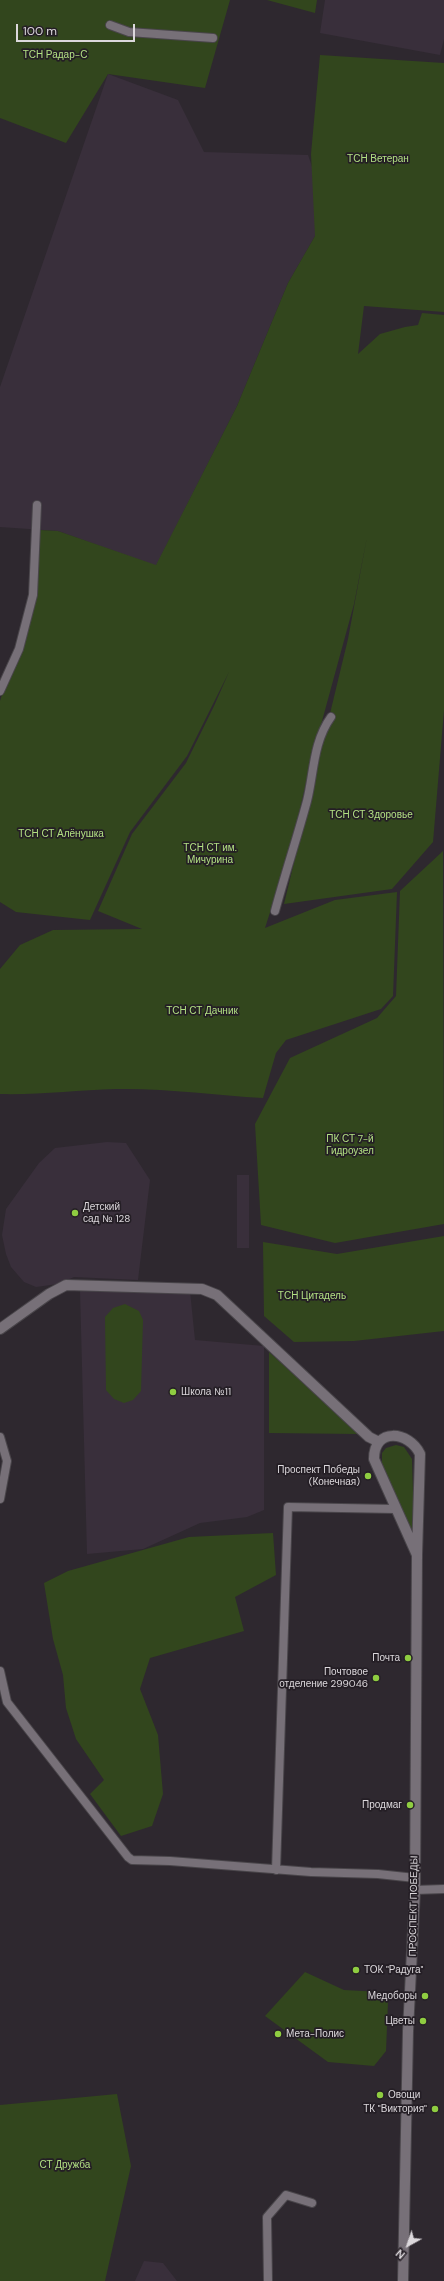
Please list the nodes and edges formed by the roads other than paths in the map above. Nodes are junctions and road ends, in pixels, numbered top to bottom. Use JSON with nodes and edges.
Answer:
{"nodes":[{"id":1,"x":110,"y":25,"type":"dead end"},
{"id":2,"x":213,"y":38,"type":"dead end"},
{"id":3,"x":37,"y":505,"type":"dead end"},
{"id":4,"x":0,"y":691,"type":"edge"},
{"id":5,"x":331,"y":717,"type":"dead end"},
{"id":6,"x":275,"y":910,"type":"dead end"},
{"id":7,"x":0,"y":1329,"type":"edge"},
{"id":8,"x":0,"y":1437,"type":"edge"},
{"id":9,"x":379,"y":1442,"type":"junction"},
{"id":10,"x":0,"y":1499,"type":"edge"},
{"id":11,"x":395,"y":1509,"type":"junction"},
{"id":12,"x":417,"y":1555,"type":"junction"},
{"id":13,"x":0,"y":1671,"type":"edge"},
{"id":14,"x":276,"y":1870,"type":"junction"},
{"id":15,"x":415,"y":1878,"type":"junction"},
{"id":16,"x":444,"y":1889,"type":"edge"},
{"id":17,"x":415,"y":1890,"type":"junction"},
{"id":18,"x":312,"y":2203,"type":"dead end"},
{"id":19,"x":268,"y":2281,"type":"edge"},
{"id":20,"x":403,"y":2281,"type":"edge"}],
"edges":[{"from":1,"to":2,"type":"street"},
{"from":3,"to":4,"type":"street"},
{"from":5,"to":6,"type":"street"},
{"from":7,"to":9,"type":"street"},
{"from":8,"to":10,"type":"street"},
{"from":9,"to":11,"type":"street","name":"ПРОСПЕКТ ПОБЕДЫ"},
{"from":9,"to":12,"type":"street","name":"ПРОСПЕКТ ПОБЕДЫ"},
{"from":11,"to":12,"type":"street","name":"ПРОСПЕКТ ПОБЕДЫ"},
{"from":11,"to":14,"type":"street"},
{"from":12,"to":15,"type":"street","name":"ПРОСПЕКТ ПОБЕДЫ"},
{"from":13,"to":14,"type":"street"},
{"from":14,"to":15,"type":"street"},
{"from":15,"to":17,"type":"street","name":"ПРОСПЕКТ ПОБЕДЫ"},
{"from":16,"to":17,"type":"street"},
{"from":17,"to":20,"type":"street","name":"ПРОСПЕКТ ПОБЕДЫ"},
{"from":18,"to":19,"type":"street"}]}
